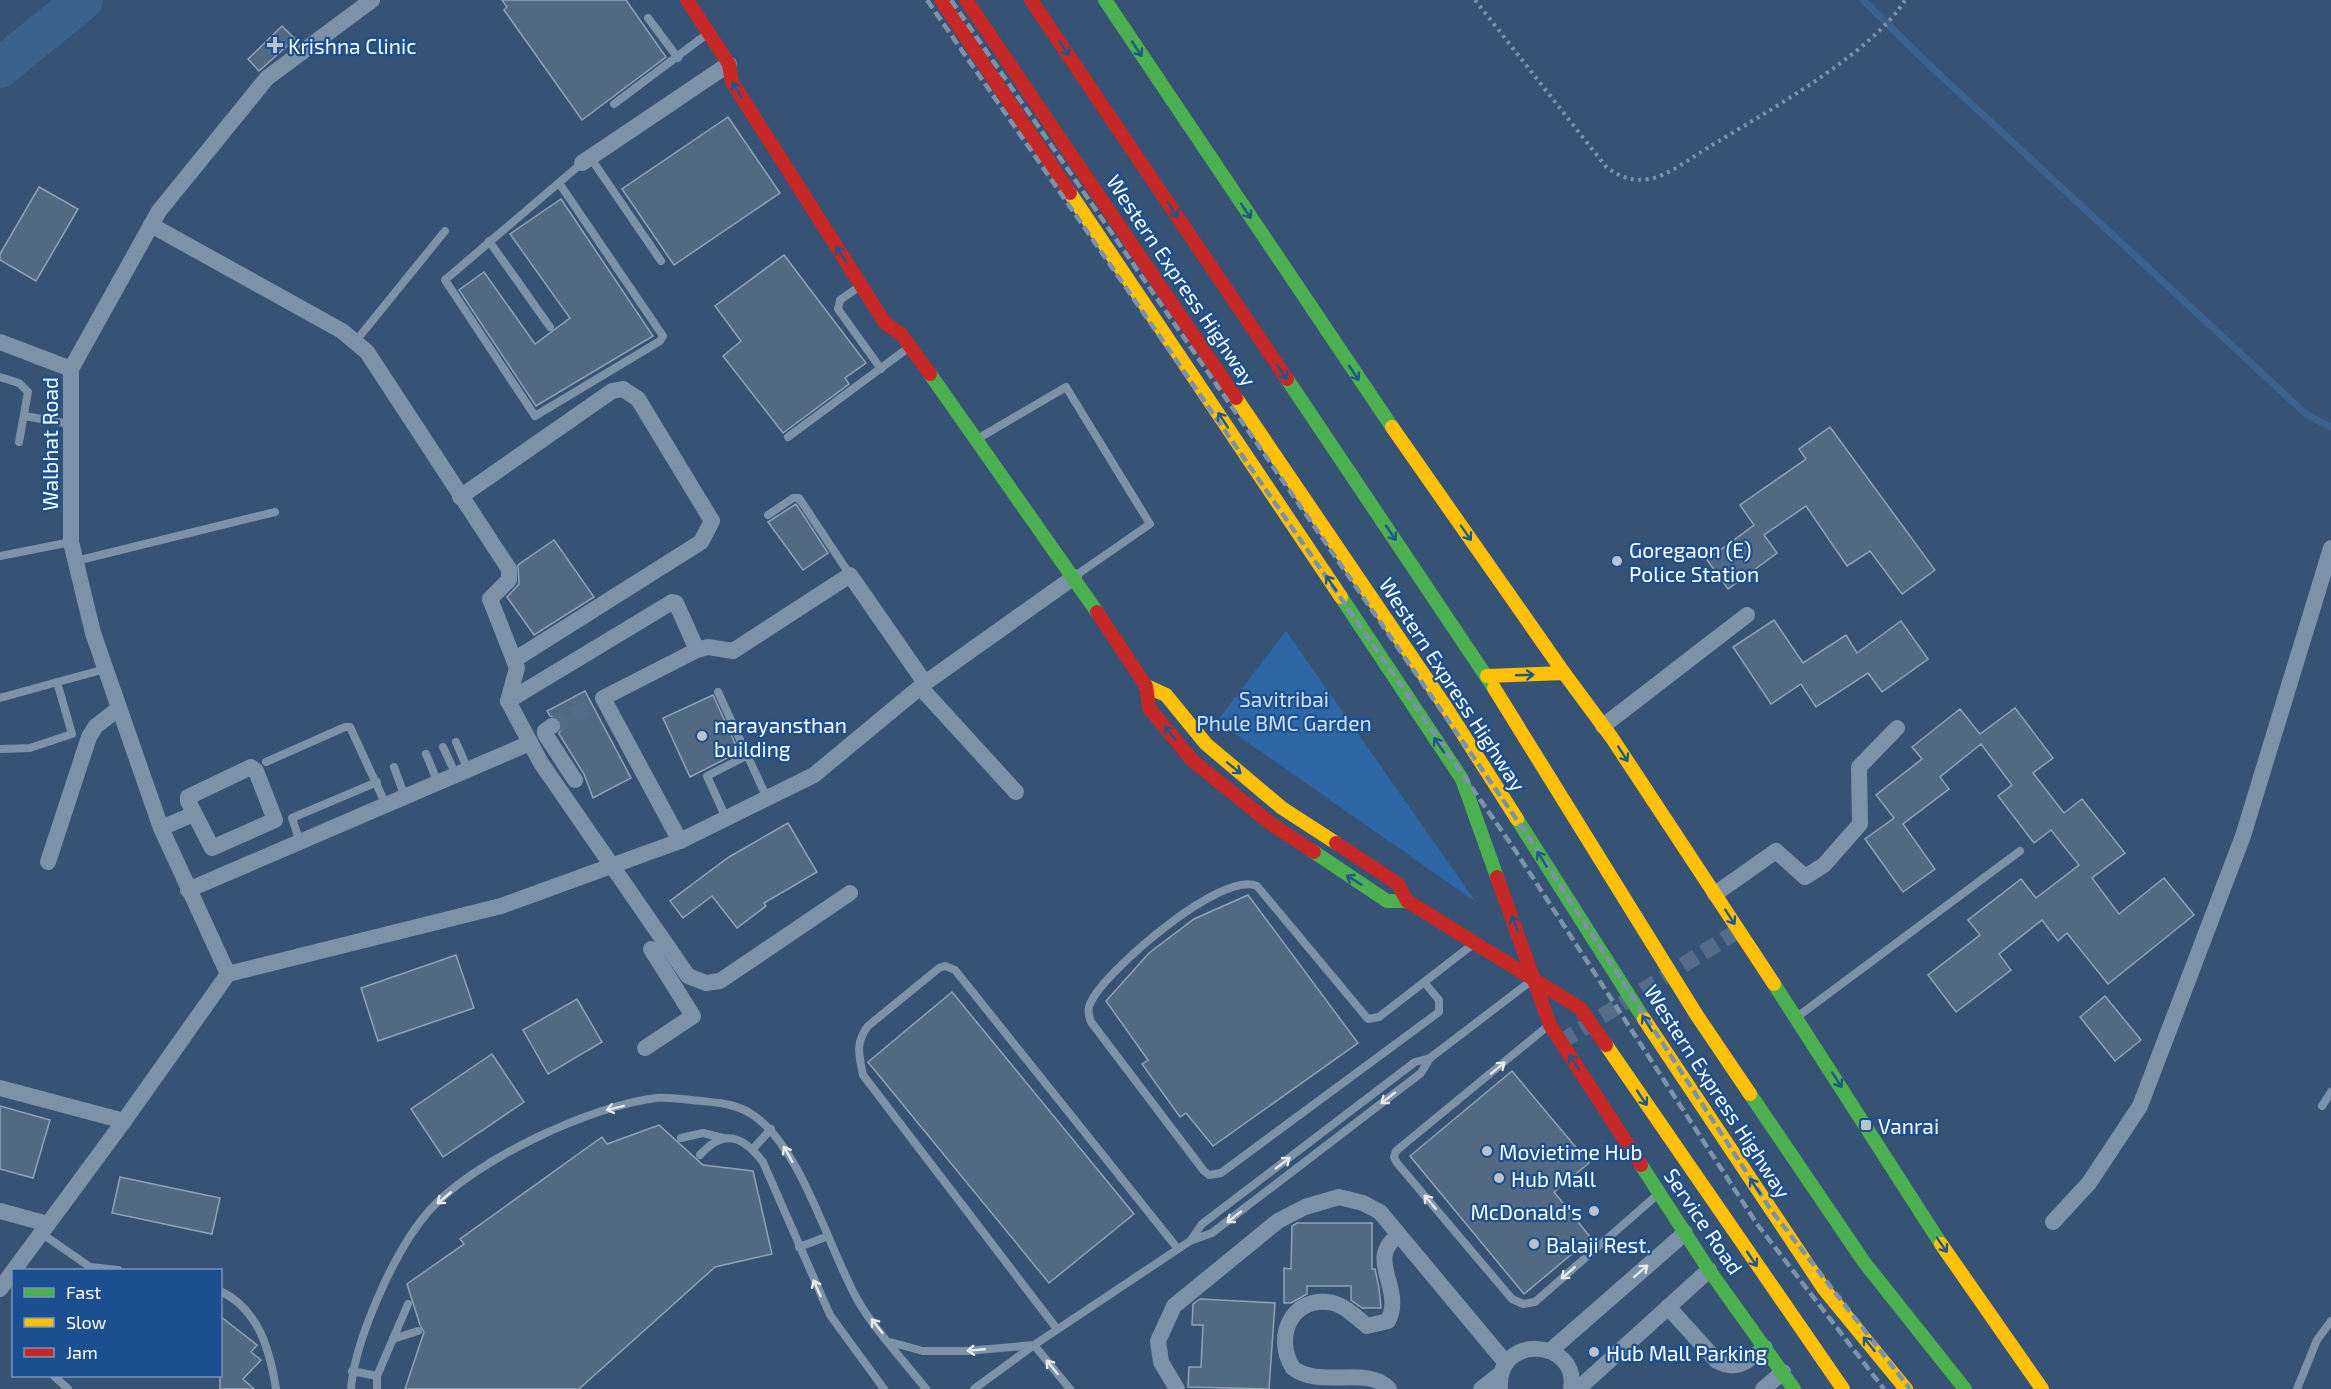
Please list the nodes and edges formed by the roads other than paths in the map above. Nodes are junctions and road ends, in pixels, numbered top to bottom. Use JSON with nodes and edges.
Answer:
{"nodes":[{"id":1,"x":372,"y":0,"type":"edge"},
{"id":2,"x":687,"y":0,"type":"edge"},
{"id":3,"x":941,"y":0,"type":"edge"},
{"id":4,"x":966,"y":0,"type":"edge"},
{"id":5,"x":1031,"y":0,"type":"edge"},
{"id":6,"x":1105,"y":0,"type":"edge"},
{"id":7,"x":648,"y":18,"type":"dead end"},
{"id":8,"x":708,"y":33,"type":"junction"},
{"id":9,"x":678,"y":58,"type":"junction"},
{"id":10,"x":729,"y":64,"type":"junction"},
{"id":11,"x":744,"y":73,"type":"dead end"},
{"id":12,"x":614,"y":104,"type":"dead end"},
{"id":13,"x":798,"y":156,"type":"dead end"},
{"id":14,"x":586,"y":160,"type":"junction"},
{"id":15,"x":784,"y":164,"type":"junction"},
{"id":16,"x":559,"y":183,"type":"junction"},
{"id":17,"x":151,"y":225,"type":"junction"},
{"id":18,"x":446,"y":231,"type":"dead end"},
{"id":19,"x":489,"y":241,"type":"junction"},
{"id":20,"x":661,"y":261,"type":"dead end"},
{"id":21,"x":861,"y":285,"type":"junction"},
{"id":22,"x":897,"y":311,"type":"dead end"},
{"id":23,"x":550,"y":327,"type":"dead end"},
{"id":24,"x":901,"y":334,"type":"junction"},
{"id":25,"x":0,"y":342,"type":"edge"},
{"id":26,"x":355,"y":342,"type":"junction"},
{"id":27,"x":910,"y":346,"type":"junction"},
{"id":28,"x":71,"y":369,"type":"junction"},
{"id":29,"x":881,"y":369,"type":"junction"},
{"id":30,"x":0,"y":377,"type":"edge"},
{"id":31,"x":24,"y":416,"type":"junction"},
{"id":32,"x":71,"y":424,"type":"junction"},
{"id":33,"x":788,"y":437,"type":"dead end"},
{"id":34,"x":976,"y":440,"type":"junction"},
{"id":35,"x":19,"y":442,"type":"dead end"},
{"id":36,"x":460,"y":497,"type":"junction"},
{"id":37,"x":275,"y":512,"type":"dead end"},
{"id":38,"x":768,"y":515,"type":"dead end"},
{"id":39,"x":71,"y":542,"type":"junction"},
{"id":40,"x":2331,"y":548,"type":"edge"},
{"id":41,"x":0,"y":556,"type":"edge"},
{"id":42,"x":76,"y":561,"type":"junction"},
{"id":43,"x":850,"y":575,"type":"junction"},
{"id":44,"x":1074,"y":577,"type":"junction"},
{"id":45,"x":1747,"y":615,"type":"dead end"},
{"id":46,"x":697,"y":650,"type":"junction"},
{"id":47,"x":514,"y":660,"type":"junction"},
{"id":48,"x":105,"y":669,"type":"junction"},
{"id":49,"x":1563,"y":673,"type":"junction"},
{"id":50,"x":1487,"y":676,"type":"junction"},
{"id":51,"x":57,"y":682,"type":"junction"},
{"id":52,"x":922,"y":685,"type":"junction"},
{"id":53,"x":1146,"y":686,"type":"junction"},
{"id":54,"x":718,"y":692,"type":"dead end"},
{"id":55,"x":0,"y":698,"type":"edge"},
{"id":56,"x":508,"y":701,"type":"junction"},
{"id":57,"x":118,"y":709,"type":"junction"},
{"id":58,"x":552,"y":726,"type":"dead end"},
{"id":59,"x":1603,"y":726,"type":"junction"},
{"id":60,"x":1897,"y":728,"type":"dead end"},
{"id":61,"x":456,"y":742,"type":"dead end"},
{"id":62,"x":530,"y":743,"type":"junction"},
{"id":63,"x":1206,"y":744,"type":"junction"},
{"id":64,"x":443,"y":747,"type":"dead end"},
{"id":65,"x":0,"y":749,"type":"edge"},
{"id":66,"x":426,"y":754,"type":"dead end"},
{"id":67,"x":557,"y":754,"type":"junction"},
{"id":68,"x":748,"y":755,"type":"junction"},
{"id":69,"x":1192,"y":760,"type":"junction"},
{"id":70,"x":266,"y":762,"type":"dead end"},
{"id":71,"x":541,"y":763,"type":"junction"},
{"id":72,"x":394,"y":767,"type":"dead end"},
{"id":73,"x":462,"y":772,"type":"junction"},
{"id":74,"x":575,"y":780,"type":"dead end"},
{"id":75,"x":377,"y":782,"type":"junction"},
{"id":76,"x":438,"y":783,"type":"junction"},
{"id":77,"x":1016,"y":792,"type":"dead end"},
{"id":78,"x":405,"y":797,"type":"junction"},
{"id":79,"x":767,"y":798,"type":"junction"},
{"id":80,"x":386,"y":805,"type":"junction"},
{"id":81,"x":1282,"y":808,"type":"junction"},
{"id":82,"x":194,"y":814,"type":"junction"},
{"id":83,"x":726,"y":818,"type":"junction"},
{"id":84,"x":1270,"y":823,"type":"junction"},
{"id":85,"x":161,"y":828,"type":"junction"},
{"id":86,"x":680,"y":841,"type":"junction"},
{"id":87,"x":300,"y":842,"type":"junction"},
{"id":88,"x":2020,"y":851,"type":"dead end"},
{"id":89,"x":48,"y":862,"type":"dead end"},
{"id":90,"x":612,"y":867,"type":"junction"},
{"id":91,"x":188,"y":890,"type":"junction"},
{"id":92,"x":850,"y":893,"type":"dead end"},
{"id":93,"x":1715,"y":894,"type":"junction"},
{"id":94,"x":1407,"y":901,"type":"junction"},
{"id":95,"x":1475,"y":943,"type":"junction"},
{"id":96,"x":651,"y":949,"type":"dead end"},
{"id":97,"x":674,"y":969,"type":"junction"},
{"id":98,"x":228,"y":974,"type":"junction"},
{"id":99,"x":1535,"y":979,"type":"junction"},
{"id":100,"x":1424,"y":982,"type":"junction"},
{"id":101,"x":1796,"y":1018,"type":"junction"},
{"id":102,"x":1550,"y":1025,"type":"junction"},
{"id":103,"x":645,"y":1048,"type":"dead end"},
{"id":104,"x":1430,"y":1058,"type":"junction"},
{"id":105,"x":0,"y":1088,"type":"edge"},
{"id":106,"x":2331,"y":1092,"type":"edge"},
{"id":107,"x":2322,"y":1106,"type":"dead end"},
{"id":108,"x":124,"y":1121,"type":"junction"},
{"id":109,"x":771,"y":1129,"type":"junction"},
{"id":110,"x":681,"y":1138,"type":"dead end"},
{"id":111,"x":723,"y":1138,"type":"junction"},
{"id":112,"x":753,"y":1149,"type":"junction"},
{"id":113,"x":700,"y":1155,"type":"dead end"},
{"id":114,"x":1659,"y":1193,"type":"junction"},
{"id":115,"x":0,"y":1211,"type":"edge"},
{"id":116,"x":2053,"y":1222,"type":"dead end"},
{"id":117,"x":45,"y":1229,"type":"junction"},
{"id":118,"x":1685,"y":1233,"type":"junction"},
{"id":119,"x":1399,"y":1235,"type":"junction"},
{"id":120,"x":826,"y":1236,"type":"junction"},
{"id":121,"x":1190,"y":1241,"type":"junction"},
{"id":122,"x":800,"y":1247,"type":"junction"},
{"id":123,"x":1178,"y":1249,"type":"junction"},
{"id":124,"x":16,"y":1269,"type":"edge"},
{"id":125,"x":109,"y":1269,"type":"edge"},
{"id":126,"x":1709,"y":1270,"type":"junction"},
{"id":127,"x":222,"y":1292,"type":"edge"},
{"id":128,"x":408,"y":1304,"type":"dead end"},
{"id":129,"x":1668,"y":1307,"type":"junction"},
{"id":130,"x":2331,"y":1321,"type":"edge"},
{"id":131,"x":1057,"y":1329,"type":"junction"},
{"id":132,"x":418,"y":1331,"type":"dead end"},
{"id":133,"x":393,"y":1339,"type":"junction"},
{"id":134,"x":890,"y":1342,"type":"junction"},
{"id":135,"x":1034,"y":1345,"type":"junction"},
{"id":136,"x":1765,"y":1348,"type":"junction"},
{"id":137,"x":1550,"y":1351,"type":"junction"},
{"id":138,"x":352,"y":1371,"type":"junction"},
{"id":139,"x":1783,"y":1372,"type":"junction"},
{"id":140,"x":1502,"y":1375,"type":"edge"},
{"id":141,"x":376,"y":1376,"type":"junction"},
{"id":142,"x":55,"y":1377,"type":"edge"},
{"id":143,"x":68,"y":1389,"type":"edge"},
{"id":144,"x":276,"y":1389,"type":"edge"},
{"id":145,"x":351,"y":1389,"type":"edge"},
{"id":146,"x":377,"y":1389,"type":"edge"},
{"id":147,"x":884,"y":1389,"type":"edge"},
{"id":148,"x":926,"y":1389,"type":"edge"},
{"id":149,"x":975,"y":1389,"type":"edge"},
{"id":150,"x":1070,"y":1389,"type":"edge"},
{"id":151,"x":1177,"y":1389,"type":"edge"},
{"id":152,"x":1389,"y":1389,"type":"edge"},
{"id":153,"x":1481,"y":1389,"type":"edge"},
{"id":154,"x":1571,"y":1389,"type":"edge"},
{"id":155,"x":1578,"y":1389,"type":"edge"},
{"id":156,"x":1763,"y":1389,"type":"edge"},
{"id":157,"x":1794,"y":1389,"type":"edge"},
{"id":158,"x":1843,"y":1389,"type":"edge"},
{"id":159,"x":1906,"y":1389,"type":"edge"},
{"id":160,"x":1965,"y":1389,"type":"edge"},
{"id":161,"x":2042,"y":1389,"type":"edge"},
{"id":162,"x":2296,"y":1389,"type":"edge"}],
"edges":[{"from":1,"to":17,"type":"street","name":"Walbhat Road"},
{"from":2,"to":8,"type":"main road"},
{"from":99,"to":3,"type":"main road","name":"Service Road","one_way":true},
{"from":159,"to":4,"type":"main road","name":"Western Express Highway","one_way":true},
{"from":5,"to":50,"type":"main road","name":"Western Express Highway","one_way":true},
{"from":6,"to":49,"type":"main road","one_way":true},
{"from":7,"to":9,"type":"lane"},
{"from":8,"to":9,"type":"lane"},
{"from":8,"to":10,"type":"main road"},
{"from":9,"to":12,"type":"lane"},
{"from":10,"to":11,"type":"main road"},
{"from":10,"to":14,"type":"street"},
{"from":15,"to":10,"type":"main road","one_way":true},
{"from":13,"to":15,"type":"main road"},
{"from":14,"to":16,"type":"lane"},
{"from":14,"to":20,"type":"lane"},
{"from":21,"to":15,"type":"main road","one_way":true},
{"from":16,"to":19,"type":"lane"},
{"from":16,"to":19,"type":"lane"},
{"from":17,"to":26,"type":"street"},
{"from":17,"to":28,"type":"street","name":"Walbhat Road"},
{"from":18,"to":26,"type":"lane"},
{"from":19,"to":23,"type":"lane"},
{"from":21,"to":24,"type":"main road"},
{"from":21,"to":29,"type":"lane"},
{"from":22,"to":24,"type":"main road"},
{"from":24,"to":27,"type":"main road"},
{"from":25,"to":28,"type":"street"},
{"from":26,"to":36,"type":"street"},
{"from":27,"to":29,"type":"lane"},
{"from":27,"to":34,"type":"main road"},
{"from":28,"to":32,"type":"street","name":"Walbhat Road"},
{"from":29,"to":33,"type":"lane"},
{"from":30,"to":31,"type":"lane"},
{"from":31,"to":32,"type":"lane"},
{"from":31,"to":35,"type":"lane"},
{"from":32,"to":39,"type":"street","name":"Walbhat Road"},
{"from":34,"to":44,"type":"main road"},
{"from":34,"to":44,"type":"lane"},
{"from":36,"to":47,"type":"street"},
{"from":36,"to":47,"type":"street"},
{"from":37,"to":42,"type":"lane"},
{"from":38,"to":43,"type":"lane"},
{"from":39,"to":41,"type":"lane"},
{"from":39,"to":42,"type":"street","name":"Walbhat Road"},
{"from":40,"to":116,"type":"street"},
{"from":42,"to":48,"type":"street","name":"Walbhat Road"},
{"from":43,"to":46,"type":"street"},
{"from":43,"to":52,"type":"street"},
{"from":44,"to":52,"type":"street"},
{"from":44,"to":53,"type":"main road"},
{"from":45,"to":59,"type":"street"},
{"from":46,"to":56,"type":"street"},
{"from":46,"to":86,"type":"street"},
{"from":47,"to":56,"type":"street"},
{"from":48,"to":51,"type":"lane"},
{"from":48,"to":57,"type":"street","name":"Walbhat Road"},
{"from":50,"to":49,"type":"main road","one_way":true},
{"from":49,"to":59,"type":"main road"},
{"from":50,"to":160,"type":"main road","name":"Western Express Highway"},
{"from":51,"to":55,"type":"lane"},
{"from":51,"to":65,"type":"lane"},
{"from":52,"to":77,"type":"street"},
{"from":52,"to":79,"type":"street"},
{"from":53,"to":63,"type":"main road"},
{"from":69,"to":53,"type":"main road","one_way":true},
{"from":54,"to":68,"type":"lane"},
{"from":56,"to":62,"type":"street"},
{"from":57,"to":85,"type":"street","name":"Walbhat Road"},
{"from":57,"to":89,"type":"street"},
{"from":58,"to":67,"type":"street"},
{"from":59,"to":93,"type":"main road","one_way":true},
{"from":60,"to":93,"type":"street"},
{"from":61,"to":73,"type":"lane"},
{"from":62,"to":71,"type":"street"},
{"from":62,"to":73,"type":"street"},
{"from":63,"to":69,"type":"main road"},
{"from":63,"to":81,"type":"main road","one_way":true},
{"from":64,"to":73,"type":"lane"},
{"from":66,"to":76,"type":"lane"},
{"from":67,"to":71,"type":"street"},
{"from":67,"to":74,"type":"street"},
{"from":68,"to":79,"type":"lane"},
{"from":68,"to":83,"type":"lane"},
{"from":69,"to":84,"type":"main road"},
{"from":70,"to":75,"type":"lane"},
{"from":71,"to":90,"type":"street"},
{"from":72,"to":78,"type":"lane"},
{"from":73,"to":76,"type":"street"},
{"from":75,"to":80,"type":"lane"},
{"from":75,"to":87,"type":"lane"},
{"from":76,"to":78,"type":"street"},
{"from":78,"to":80,"type":"street"},
{"from":79,"to":83,"type":"street"},
{"from":80,"to":87,"type":"street"},
{"from":81,"to":84,"type":"main road"},
{"from":81,"to":94,"type":"main road"},
{"from":82,"to":82,"type":"street"},
{"from":82,"to":85,"type":"street"},
{"from":83,"to":86,"type":"street"},
{"from":94,"to":84,"type":"main road","one_way":true},
{"from":85,"to":91,"type":"street","name":"Walbhat Road"},
{"from":86,"to":90,"type":"street"},
{"from":87,"to":91,"type":"street"},
{"from":88,"to":101,"type":"lane"},
{"from":90,"to":97,"type":"street"},
{"from":90,"to":98,"type":"street"},
{"from":91,"to":98,"type":"street","name":"Walbhat Road"},
{"from":92,"to":97,"type":"street"},
{"from":93,"to":101,"type":"main road","one_way":true},
{"from":94,"to":95,"type":"main road"},
{"from":95,"to":99,"type":"main road"},
{"from":95,"to":100,"type":"lane"},
{"from":96,"to":97,"type":"street"},
{"from":97,"to":103,"type":"street"},
{"from":98,"to":108,"type":"street"},
{"from":99,"to":102,"type":"main road","name":"Service Road"},
{"from":99,"to":104,"type":"lane"},
{"from":99,"to":158,"type":"main road","one_way":true},
{"from":100,"to":100,"type":"lane"},
{"from":101,"to":161,"type":"main road","one_way":true},
{"from":114,"to":102,"type":"main road","name":"Service Road","one_way":true},
{"from":114,"to":102,"type":"lane","one_way":true},
{"from":121,"to":104,"type":"lane","one_way":true},
{"from":104,"to":121,"type":"lane","one_way":true},
{"from":105,"to":108,"type":"street"},
{"from":106,"to":107,"type":"lane"},
{"from":108,"to":117,"type":"street"},
{"from":109,"to":112,"type":"lane"},
{"from":120,"to":109,"type":"lane","one_way":true},
{"from":109,"to":138,"type":"lane","one_way":true},
{"from":110,"to":111,"type":"lane"},
{"from":111,"to":112,"type":"lane"},
{"from":111,"to":113,"type":"lane"},
{"from":112,"to":122,"type":"lane"},
{"from":114,"to":118,"type":"main road","name":"Service Road"},
{"from":115,"to":117,"type":"street"},
{"from":117,"to":124,"type":"street"},
{"from":117,"to":125,"type":"lane"},
{"from":118,"to":126,"type":"main road","name":"Service Road"},
{"from":137,"to":118,"type":"street","one_way":true},
{"from":119,"to":140,"type":"street"},
{"from":119,"to":151,"type":"street"},
{"from":119,"to":152,"type":"street"},
{"from":120,"to":122,"type":"lane"},
{"from":134,"to":120,"type":"lane","one_way":true},
{"from":121,"to":123,"type":"lane"},
{"from":147,"to":122,"type":"lane","one_way":true},
{"from":123,"to":131,"type":"lane"},
{"from":123,"to":131,"type":"lane"},
{"from":126,"to":129,"type":"street"},
{"from":126,"to":136,"type":"main road","name":"Service Road"},
{"from":127,"to":144,"type":"lane"},
{"from":128,"to":133,"type":"lane"},
{"from":129,"to":136,"type":"street"},
{"from":129,"to":155,"type":"street"},
{"from":130,"to":162,"type":"lane"},
{"from":131,"to":135,"type":"lane"},
{"from":132,"to":133,"type":"lane"},
{"from":133,"to":141,"type":"lane"},
{"from":135,"to":134,"type":"lane","one_way":true},
{"from":134,"to":148,"type":"lane"},
{"from":135,"to":149,"type":"lane"},
{"from":150,"to":135,"type":"lane","one_way":true},
{"from":136,"to":139,"type":"main road","name":"Service Road"},
{"from":137,"to":140,"type":"street"},
{"from":137,"to":154,"type":"street"},
{"from":138,"to":141,"type":"lane"},
{"from":138,"to":145,"type":"lane"},
{"from":139,"to":156,"type":"street"},
{"from":139,"to":157,"type":"main road","name":"Service Road"},
{"from":140,"to":153,"type":"street"},
{"from":141,"to":146,"type":"lane"},
{"from":142,"to":143,"type":"lane"}]}
